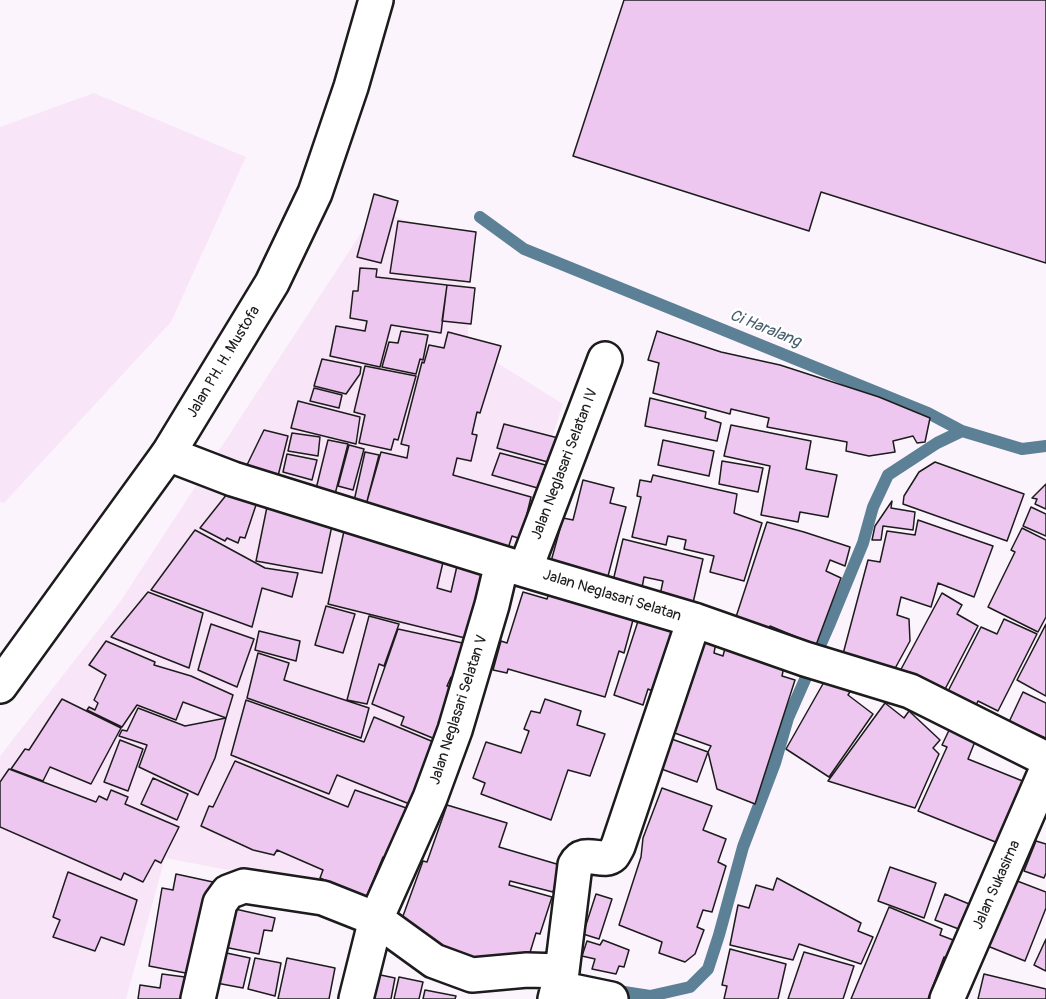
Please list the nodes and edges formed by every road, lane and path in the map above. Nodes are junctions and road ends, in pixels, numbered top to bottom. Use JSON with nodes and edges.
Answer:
{"nodes":[{"id":1,"x":376,"y":0,"type":"edge"},
{"id":2,"x":605,"y":358,"type":"dead end"},
{"id":3,"x":168,"y":454,"type":"junction"},
{"id":4,"x":514,"y":566,"type":"junction"},
{"id":5,"x":694,"y":620,"type":"junction"},
{"id":6,"x":0,"y":686,"type":"edge"},
{"id":7,"x":1046,"y":759,"type":"edge"},
{"id":8,"x":1046,"y":771,"type":"edge"},
{"id":9,"x":371,"y":934,"type":"junction"},
{"id":10,"x":558,"y":986,"type":"edge"},
{"id":11,"x":198,"y":999,"type":"edge"},
{"id":12,"x":356,"y":999,"type":"edge"},
{"id":13,"x":611,"y":999,"type":"edge"},
{"id":14,"x":947,"y":999,"type":"edge"}],
"edges":[{"from":1,"to":3,"type":"main road","name":"Jalan PH. H. Mustofa"},
{"from":2,"to":4,"type":"main road","name":"Jalan Neglasari Selatan IV"},
{"from":3,"to":4,"type":"main road","name":"Jalan Neglasari Selatan"},
{"from":3,"to":6,"type":"main road","name":"Jalan PH. H. Mustofa"},
{"from":4,"to":5,"type":"main road","name":"Jalan Neglasari Selatan"},
{"from":4,"to":9,"type":"main road","name":"Jalan Neglasari Selatan V"},
{"from":5,"to":7,"type":"main road","name":"Jalan Neglasari Selatan"},
{"from":5,"to":10,"type":"main road"},
{"from":8,"to":14,"type":"main road","name":"Jalan Sukasirna"},
{"from":9,"to":10,"type":"main road"},
{"from":9,"to":11,"type":"main road"},
{"from":9,"to":12,"type":"main road","name":"Jalan Neglasari Selatan V"},
{"from":10,"to":13,"type":"main road"}]}
